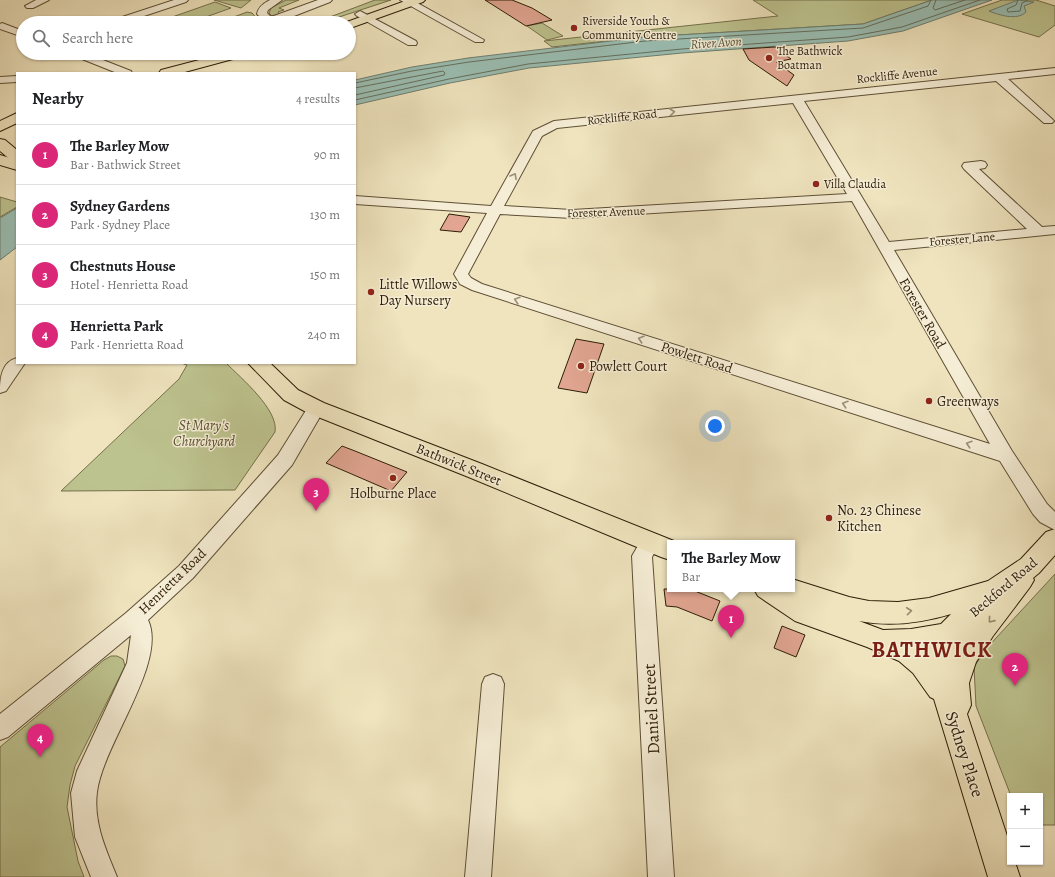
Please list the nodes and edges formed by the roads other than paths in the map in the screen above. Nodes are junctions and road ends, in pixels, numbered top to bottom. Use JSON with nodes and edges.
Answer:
{"nodes":[{"id":1,"x":44,"y":0,"type":"edge"},
{"id":2,"x":183,"y":0,"type":"edge"},
{"id":3,"x":276,"y":0,"type":"edge"},
{"id":4,"x":327,"y":0,"type":"edge"},
{"id":5,"x":410,"y":1,"type":"edge"},
{"id":6,"x":30,"y":6,"type":"dead end"},
{"id":7,"x":134,"y":16,"type":"edge"},
{"id":8,"x":264,"y":16,"type":"edge"},
{"id":9,"x":286,"y":16,"type":"edge"},
{"id":10,"x":363,"y":16,"type":"junction"},
{"id":11,"x":356,"y":18,"type":"edge"},
{"id":12,"x":2,"y":26,"type":"dead end"},
{"id":13,"x":16,"y":31,"type":"edge"},
{"id":14,"x":479,"y":40,"type":"dead end"},
{"id":15,"x":392,"y":43,"type":"dead end"},
{"id":16,"x":95,"y":60,"type":"edge"},
{"id":17,"x":214,"y":60,"type":"edge"},
{"id":18,"x":111,"y":66,"type":"junction"},
{"id":19,"x":94,"y":70,"type":"dead end"},
{"id":20,"x":1055,"y":71,"type":"edge"},
{"id":21,"x":125,"y":72,"type":"edge"},
{"id":22,"x":170,"y":72,"type":"edge"},
{"id":23,"x":1000,"y":78,"type":"junction"},
{"id":24,"x":16,"y":79,"type":"edge"},
{"id":25,"x":0,"y":80,"type":"edge"},
{"id":26,"x":797,"y":99,"type":"junction"},
{"id":27,"x":16,"y":116,"type":"edge"},
{"id":28,"x":16,"y":117,"type":"edge"},
{"id":29,"x":0,"y":119,"type":"edge"},
{"id":30,"x":1048,"y":121,"type":"dead end"},
{"id":31,"x":0,"y":127,"type":"edge"},
{"id":32,"x":0,"y":143,"type":"edge"},
{"id":33,"x":0,"y":155,"type":"edge"},
{"id":34,"x":16,"y":157,"type":"edge"},
{"id":35,"x":0,"y":160,"type":"edge"},
{"id":36,"x":16,"y":163,"type":"edge"},
{"id":37,"x":16,"y":164,"type":"edge"},
{"id":38,"x":981,"y":165,"type":"dead end"},
{"id":39,"x":856,"y":197,"type":"junction"},
{"id":40,"x":356,"y":200,"type":"edge"},
{"id":41,"x":495,"y":210,"type":"junction"},
{"id":42,"x":1055,"y":230,"type":"edge"},
{"id":43,"x":1039,"y":232,"type":"junction"},
{"id":44,"x":884,"y":247,"type":"junction"},
{"id":45,"x":16,"y":364,"type":"edge"},
{"id":46,"x":259,"y":364,"type":"edge"},
{"id":47,"x":0,"y":387,"type":"edge"},
{"id":48,"x":316,"y":408,"type":"junction"},
{"id":49,"x":1006,"y":456,"type":"junction"},
{"id":50,"x":1055,"y":522,"type":"edge"},
{"id":51,"x":1055,"y":540,"type":"edge"},
{"id":52,"x":660,"y":547,"type":"edge"},
{"id":53,"x":1030,"y":566,"type":"junction"},
{"id":54,"x":997,"y":589,"type":"junction"},
{"id":55,"x":795,"y":591,"type":"edge"},
{"id":56,"x":772,"y":592,"type":"edge"},
{"id":57,"x":786,"y":592,"type":"edge"},
{"id":58,"x":134,"y":619,"type":"junction"},
{"id":59,"x":949,"y":632,"type":"junction"},
{"id":60,"x":877,"y":639,"type":"junction"},
{"id":61,"x":913,"y":640,"type":"junction"},
{"id":62,"x":937,"y":662,"type":"junction"},
{"id":63,"x":493,"y":684,"type":"dead end"},
{"id":64,"x":951,"y":690,"type":"junction"},
{"id":65,"x":0,"y":728,"type":"edge"},
{"id":66,"x":104,"y":877,"type":"edge"},
{"id":67,"x":478,"y":877,"type":"edge"},
{"id":68,"x":660,"y":877,"type":"edge"},
{"id":69,"x":1004,"y":877,"type":"edge"}],
"edges":[{"from":1,"to":6,"type":"street"},
{"from":2,"to":7,"type":"street"},
{"from":3,"to":8,"type":"street"},
{"from":4,"to":9,"type":"street"},
{"from":5,"to":10,"type":"main road"},
{"from":5,"to":14,"type":"street"},
{"from":10,"to":11,"type":"main road"},
{"from":10,"to":15,"type":"street"},
{"from":12,"to":13,"type":"street"},
{"from":16,"to":18,"type":"street"},
{"from":17,"to":22,"type":"main road"},
{"from":18,"to":19,"type":"street"},
{"from":18,"to":21,"type":"street"},
{"from":20,"to":23,"type":"street","name":"Rockliffe Avenue"},
{"from":23,"to":26,"type":"street","name":"Rockliffe Avenue"},
{"from":23,"to":30,"type":"street"},
{"from":24,"to":25,"type":"street"},
{"from":26,"to":39,"type":"street","name":"Forester Road"},
{"from":41,"to":26,"type":"street","name":"Rockliffe Road","one_way":true},
{"from":27,"to":29,"type":"main road"},
{"from":28,"to":31,"type":"main road"},
{"from":32,"to":34,"type":"main road"},
{"from":33,"to":36,"type":"main road"},
{"from":35,"to":37,"type":"main road"},
{"from":38,"to":43,"type":"street"},
{"from":39,"to":41,"type":"street","name":"Forester Avenue"},
{"from":39,"to":44,"type":"street","name":"Forester Road"},
{"from":40,"to":41,"type":"street","name":"Forester Avenue"},
{"from":49,"to":41,"type":"street","name":"Powlett Road","one_way":true},
{"from":42,"to":43,"type":"street","name":"Forester Lane"},
{"from":43,"to":44,"type":"street","name":"Forester Lane"},
{"from":44,"to":49,"type":"street","name":"Forester Road"},
{"from":45,"to":47,"type":"street"},
{"from":46,"to":48,"type":"main road","name":"Bathwick Street"},
{"from":48,"to":52,"type":"main road","name":"Bathwick Street"},
{"from":48,"to":58,"type":"street","name":"Henrietta Road"},
{"from":49,"to":50,"type":"street","name":"Forester Road"},
{"from":51,"to":53,"type":"main road","name":"Beckford Road"},
{"from":52,"to":68,"type":"street","name":"Daniel Street"},
{"from":53,"to":54,"type":"main road","name":"Beckford Road"},
{"from":53,"to":64,"type":"main road","one_way":true},
{"from":55,"to":54,"type":"main road","one_way":true},
{"from":54,"to":59,"type":"main road","name":"Beckford Road"},
{"from":56,"to":60,"type":"main road"},
{"from":57,"to":61,"type":"main road"},
{"from":58,"to":65,"type":"street","name":"Henrietta Road"},
{"from":58,"to":66,"type":"street"},
{"from":59,"to":61,"type":"main road"},
{"from":59,"to":62,"type":"main road"},
{"from":60,"to":61,"type":"main road"},
{"from":60,"to":64,"type":"main road"},
{"from":61,"to":62,"type":"main road"},
{"from":62,"to":64,"type":"main road","name":"Sydney Place"},
{"from":63,"to":67,"type":"street"},
{"from":64,"to":69,"type":"main road","name":"Sydney Place"}]}
